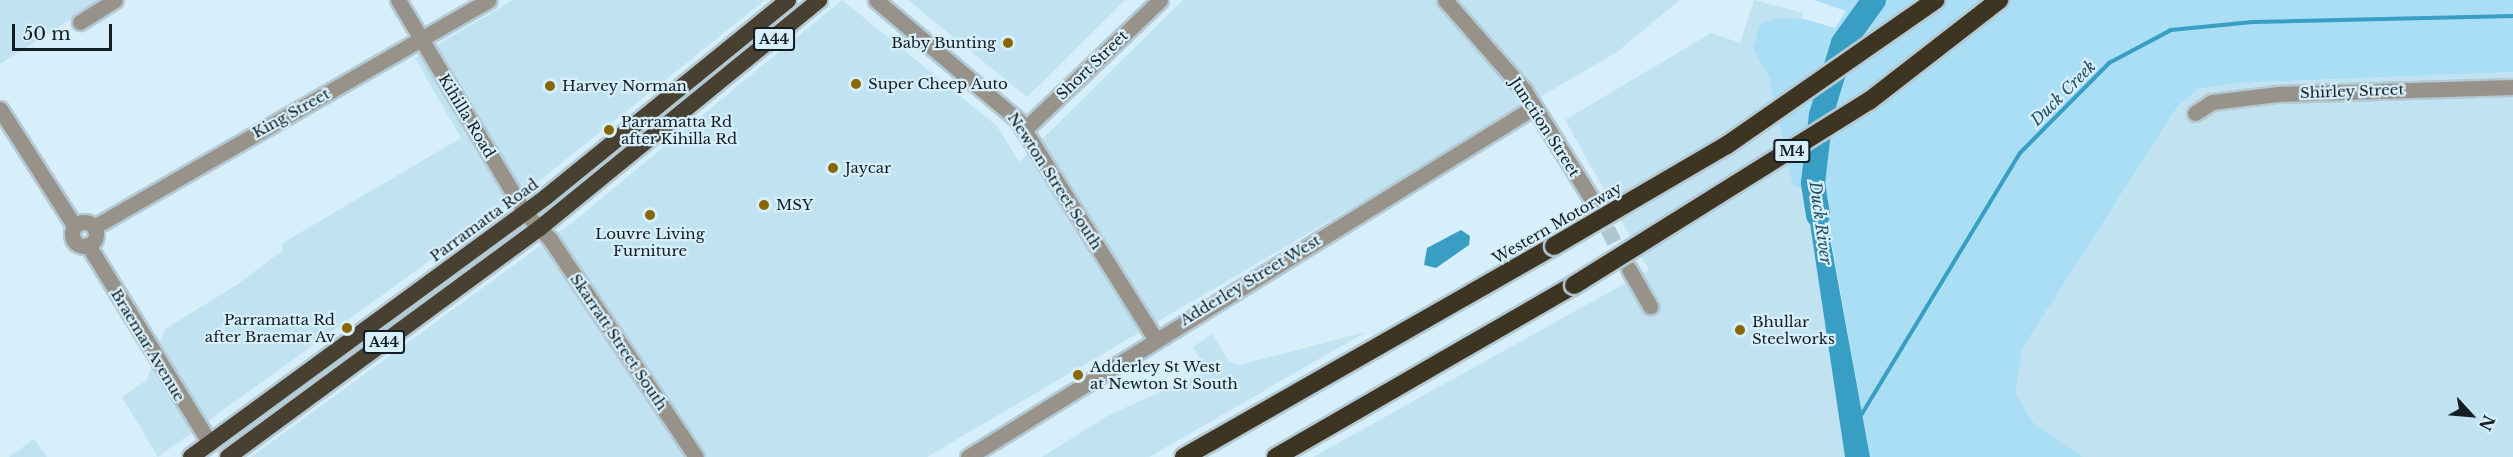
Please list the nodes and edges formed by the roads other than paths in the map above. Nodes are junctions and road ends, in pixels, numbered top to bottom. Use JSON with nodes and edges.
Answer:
{"nodes":[{"id":1,"x":115,"y":0,"type":"edge"},
{"id":2,"x":398,"y":0,"type":"edge"},
{"id":3,"x":488,"y":0,"type":"edge"},
{"id":4,"x":788,"y":0,"type":"edge"},
{"id":5,"x":817,"y":0,"type":"edge"},
{"id":6,"x":876,"y":0,"type":"edge"},
{"id":7,"x":1160,"y":0,"type":"edge"},
{"id":8,"x":1445,"y":0,"type":"edge"},
{"id":9,"x":1936,"y":0,"type":"edge"},
{"id":10,"x":1999,"y":0,"type":"edge"},
{"id":11,"x":81,"y":21,"type":"dead end"},
{"id":12,"x":422,"y":39,"type":"junction"},
{"id":13,"x":2513,"y":87,"type":"edge"},
{"id":14,"x":1534,"y":107,"type":"junction"},
{"id":15,"x":0,"y":109,"type":"edge"},
{"id":16,"x":2195,"y":113,"type":"dead end"},
{"id":17,"x":1024,"y":130,"type":"junction"},
{"id":18,"x":1594,"y":203,"type":"tunnel mouth"},
{"id":19,"x":525,"y":213,"type":"junction"},
{"id":20,"x":74,"y":225,"type":"junction"},
{"id":21,"x":94,"y":227,"type":"junction"},
{"id":22,"x":542,"y":227,"type":"junction"},
{"id":23,"x":88,"y":245,"type":"junction"},
{"id":24,"x":1629,"y":269,"type":"tunnel mouth"},
{"id":25,"x":1650,"y":306,"type":"dead end"},
{"id":26,"x":1155,"y":338,"type":"junction"},
{"id":27,"x":210,"y":443,"type":"junction"},
{"id":28,"x":191,"y":457,"type":"edge"},
{"id":29,"x":228,"y":457,"type":"edge"},
{"id":30,"x":696,"y":457,"type":"edge"},
{"id":31,"x":968,"y":457,"type":"edge"},
{"id":32,"x":1184,"y":457,"type":"edge"},
{"id":33,"x":1276,"y":457,"type":"edge"}],
"edges":[{"from":1,"to":11,"type":"street"},
{"from":2,"to":12,"type":"street","name":"Kihilla Road"},
{"from":3,"to":12,"type":"street","name":"King Street"},
{"from":4,"to":19,"type":"highway","name":"Parramatta Road","number":"A44"},
{"from":5,"to":22,"type":"highway","number":"A44"},
{"from":6,"to":17,"type":"street","name":"Newton Street South"},
{"from":7,"to":17,"type":"street","name":"Short Street"},
{"from":8,"to":14,"type":"street","name":"Junction Street"},
{"from":9,"to":32,"type":"highway","name":"Western Motorway","number":"M4","bridge":true},
{"from":10,"to":33,"type":"highway","number":"M4","bridge":true},
{"from":12,"to":19,"type":"street","name":"Kihilla Road"},
{"from":12,"to":21,"type":"street","name":"King Street"},
{"from":13,"to":16,"type":"street","name":"Shirley Street"},
{"from":14,"to":18,"type":"street","name":"Junction Street"},
{"from":14,"to":26,"type":"street","name":"Adderley Street West"},
{"from":15,"to":20,"type":"street"},
{"from":17,"to":26,"type":"street","name":"Newton Street South"},
{"from":19,"to":22,"type":"street","name":"Kihilla Road"},
{"from":19,"to":27,"type":"highway","name":"Parramatta Road","number":"A44"},
{"from":20,"to":21,"type":"street"},
{"from":20,"to":23,"type":"street"},
{"from":21,"to":23,"type":"street"},
{"from":22,"to":29,"type":"highway","number":"A44"},
{"from":22,"to":30,"type":"street","name":"Skarratt Street South"},
{"from":23,"to":27,"type":"street","name":"Braemar Avenue"},
{"from":24,"to":25,"type":"street"},
{"from":26,"to":31,"type":"street","name":"Adderley Street West"},
{"from":27,"to":28,"type":"highway","name":"Parramatta Road","number":"A44"}]}
